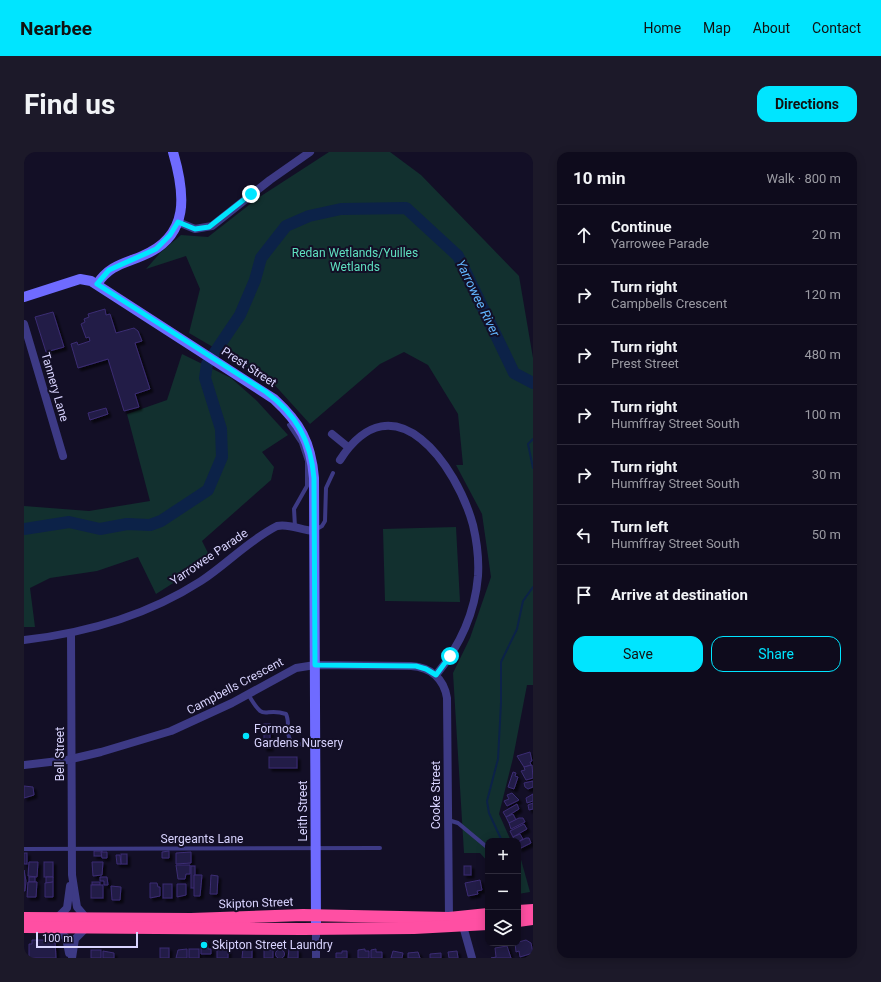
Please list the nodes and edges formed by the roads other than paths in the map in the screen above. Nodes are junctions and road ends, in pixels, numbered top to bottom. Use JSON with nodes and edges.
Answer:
{"nodes":[{"id":1,"x":173,"y":152,"type":"edge"},
{"id":2,"x":310,"y":152,"type":"edge"},
{"id":3,"x":178,"y":222,"type":"junction"},
{"id":4,"x":97,"y":284,"type":"junction"},
{"id":5,"x":24,"y":297,"type":"edge"},
{"id":6,"x":24,"y":324,"type":"edge"},
{"id":7,"x":289,"y":425,"type":"dead end"},
{"id":8,"x":332,"y":434,"type":"dead end"},
{"id":9,"x":348,"y":447,"type":"junction"},
{"id":10,"x":63,"y":456,"type":"dead end"},
{"id":11,"x":340,"y":460,"type":"dead end"},
{"id":12,"x":332,"y":473,"type":"dead end"},
{"id":13,"x":295,"y":527,"type":"junction"},
{"id":14,"x":315,"y":530,"type":"junction"},
{"id":15,"x":71,"y":633,"type":"junction"},
{"id":16,"x":24,"y":640,"type":"edge"},
{"id":17,"x":315,"y":665,"type":"junction"},
{"id":18,"x":436,"y":675,"type":"junction"},
{"id":19,"x":248,"y":694,"type":"junction"},
{"id":20,"x":316,"y":744,"type":"junction"},
{"id":21,"x":72,"y":758,"type":"junction"},
{"id":22,"x":24,"y":765,"type":"edge"},
{"id":23,"x":448,"y":820,"type":"junction"},
{"id":24,"x":485,"y":846,"type":"edge"},
{"id":25,"x":72,"y":848,"type":"junction"},
{"id":26,"x":380,"y":848,"type":"dead end"},
{"id":27,"x":24,"y":849,"type":"edge"},
{"id":28,"x":316,"y":849,"type":"junction"},
{"id":29,"x":72,"y":875,"type":"junction"},
{"id":30,"x":533,"y":910,"type":"edge"},
{"id":31,"x":521,"y":911,"type":"edge"},
{"id":32,"x":485,"y":914,"type":"edge"},
{"id":33,"x":316,"y":916,"type":"junction"},
{"id":34,"x":24,"y":918,"type":"edge"},
{"id":35,"x":449,"y":918,"type":"junction"},
{"id":36,"x":533,"y":919,"type":"edge"},
{"id":37,"x":521,"y":921,"type":"edge"},
{"id":38,"x":56,"y":923,"type":"junction"},
{"id":39,"x":87,"y":923,"type":"junction"},
{"id":40,"x":485,"y":924,"type":"edge"},
{"id":41,"x":463,"y":926,"type":"junction"},
{"id":42,"x":24,"y":927,"type":"edge"},
{"id":43,"x":316,"y":928,"type":"junction"},
{"id":44,"x":71,"y":958,"type":"edge"},
{"id":45,"x":316,"y":958,"type":"edge"},
{"id":46,"x":472,"y":958,"type":"edge"}],
"edges":[{"from":1,"to":3,"type":"main road"},
{"from":2,"to":3,"type":"street"},
{"from":3,"to":4,"type":"main road"},
{"from":4,"to":5,"type":"main road","name":"Prest Street"},
{"from":4,"to":14,"type":"main road","name":"Prest Street"},
{"from":6,"to":10,"type":"street","name":"Tannery Lane"},
{"from":7,"to":13,"type":"lane"},
{"from":8,"to":9,"type":"street"},
{"from":9,"to":11,"type":"street"},
{"from":9,"to":18,"type":"street"},
{"from":12,"to":14,"type":"lane"},
{"from":13,"to":14,"type":"street","name":"Yarrowee Parade"},
{"from":13,"to":15,"type":"street","name":"Yarrowee Parade"},
{"from":14,"to":17,"type":"main road","name":"Prest Street"},
{"from":15,"to":16,"type":"street","name":"Yarrowee Parade"},
{"from":15,"to":21,"type":"street","name":"Bell Street"},
{"from":17,"to":18,"type":"street","name":"Campbells Crescent"},
{"from":17,"to":19,"type":"street","name":"Campbells Crescent"},
{"from":17,"to":20,"type":"main road","name":"Leith Street"},
{"from":18,"to":23,"type":"street","name":"Cooke Street"},
{"from":19,"to":20,"type":"lane"},
{"from":19,"to":21,"type":"street","name":"Campbells Crescent"},
{"from":20,"to":28,"type":"main road","name":"Leith Street"},
{"from":21,"to":22,"type":"street","name":"Campbells Crescent"},
{"from":21,"to":25,"type":"street","name":"Bell Street"},
{"from":23,"to":24,"type":"lane"},
{"from":23,"to":35,"type":"street","name":"Cooke Street"},
{"from":25,"to":27,"type":"lane","name":"Sergeants Lane"},
{"from":25,"to":28,"type":"lane","name":"Sergeants Lane"},
{"from":25,"to":29,"type":"street","name":"Bell Street"},
{"from":26,"to":28,"type":"lane","name":"Sergeants Lane"},
{"from":28,"to":33,"type":"main road","name":"Leith Street"},
{"from":29,"to":38,"type":"street","name":"Bell Street"},
{"from":29,"to":39,"type":"street","name":"Bell Street"},
{"from":30,"to":31,"type":"highway"},
{"from":32,"to":35,"type":"highway","name":"Skipton Street"},
{"from":33,"to":35,"type":"highway","name":"Skipton Street"},
{"from":33,"to":39,"type":"highway","name":"Skipton Street"},
{"from":33,"to":43,"type":"main road","name":"Leith Street"},
{"from":34,"to":38,"type":"highway","name":"Skipton Street"},
{"from":36,"to":37,"type":"highway"},
{"from":38,"to":39,"type":"highway","name":"Skipton Street"},
{"from":38,"to":42,"type":"highway","name":"Skipton Street"},
{"from":38,"to":44,"type":"street"},
{"from":39,"to":43,"type":"highway","name":"Skipton Street"},
{"from":39,"to":44,"type":"street"},
{"from":40,"to":41,"type":"highway","name":"Skipton Street"},
{"from":41,"to":43,"type":"highway","name":"Skipton Street"},
{"from":41,"to":46,"type":"street"},
{"from":43,"to":45,"type":"street","name":"Leith Street"}]}
